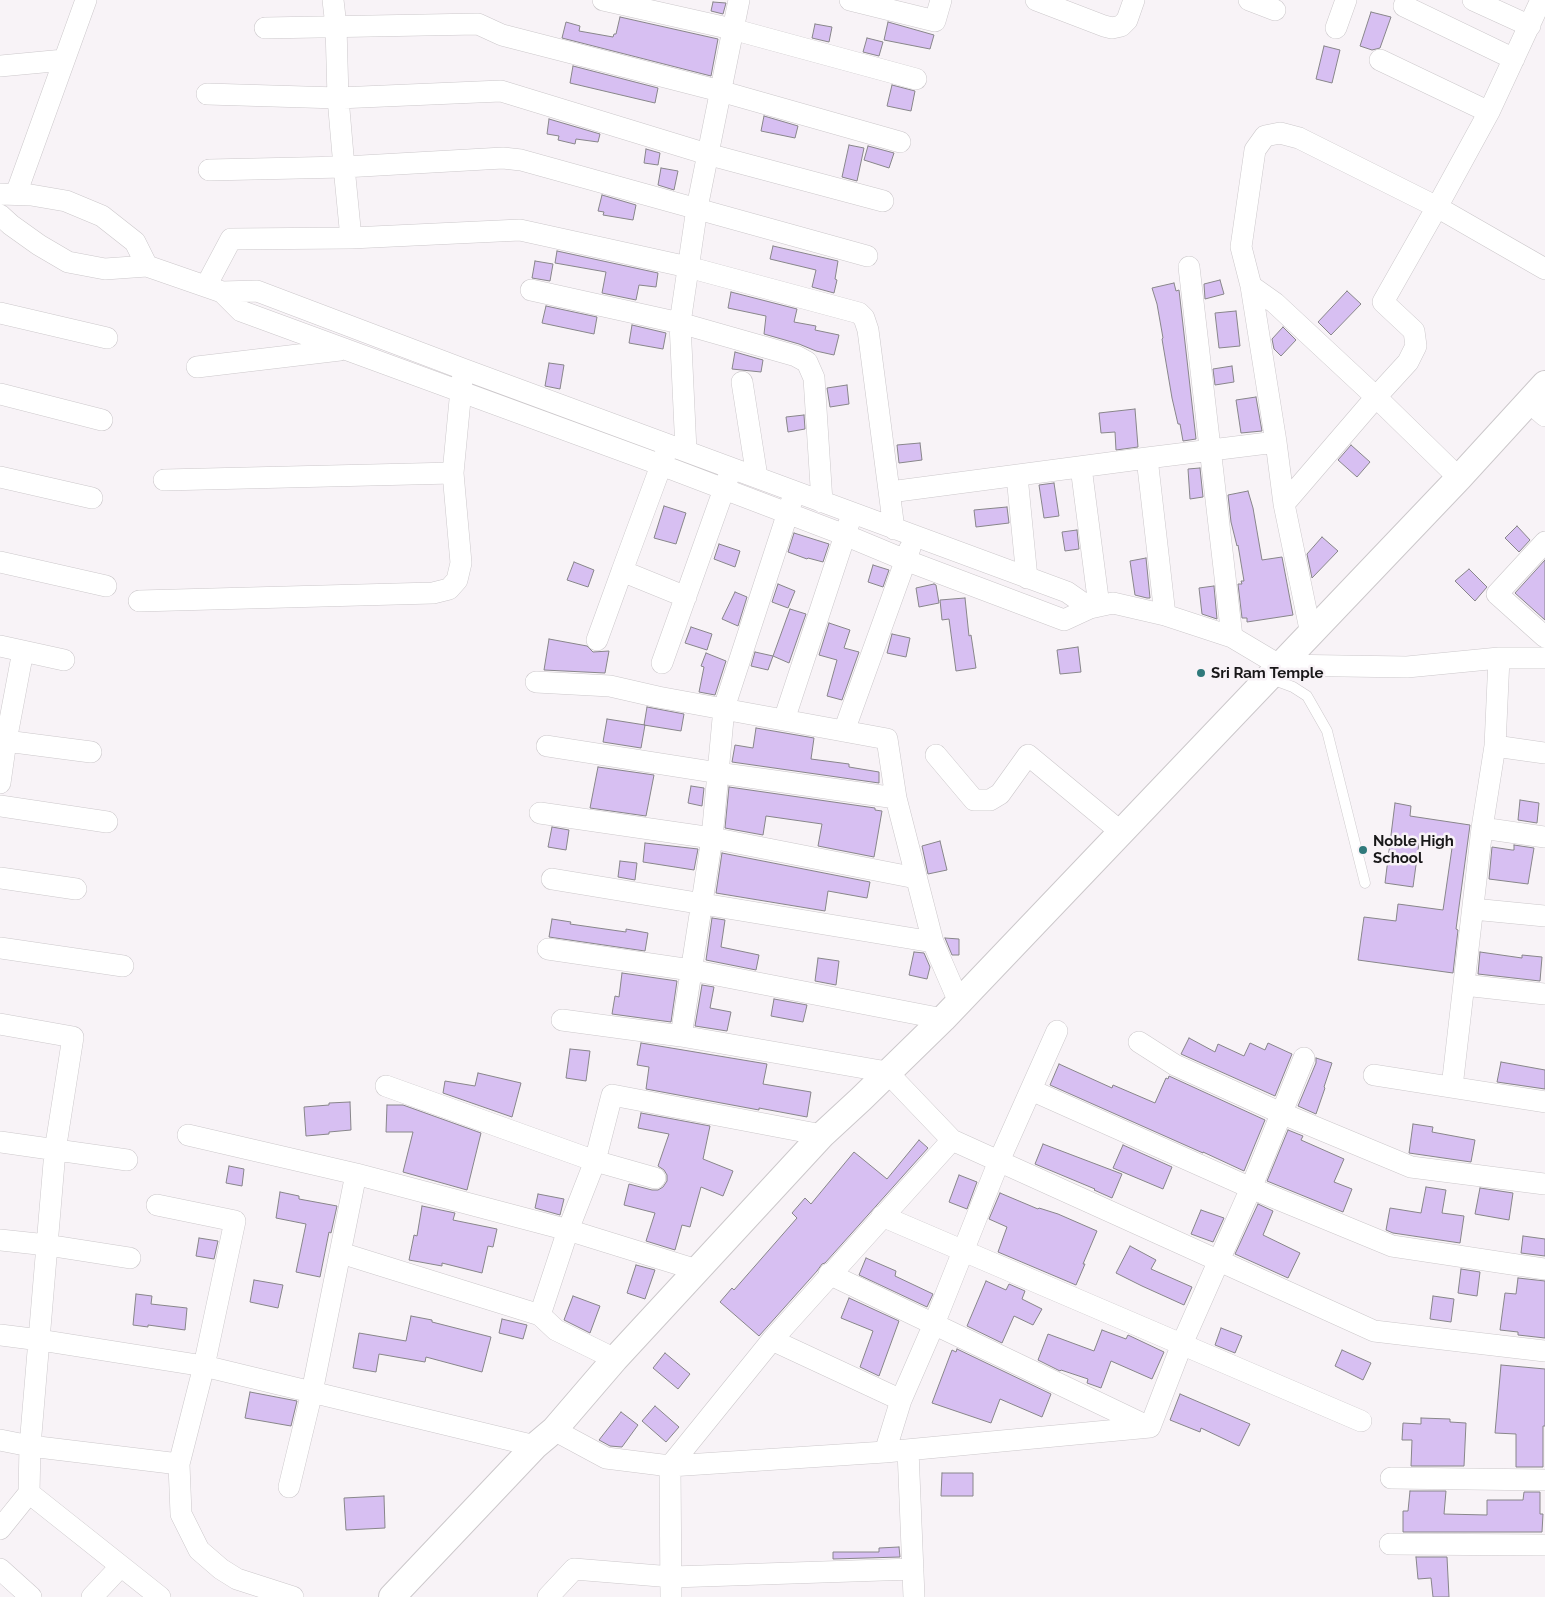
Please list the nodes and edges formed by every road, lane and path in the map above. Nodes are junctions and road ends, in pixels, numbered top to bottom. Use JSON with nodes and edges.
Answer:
{"nodes":[{"id":1,"x":86,"y":0,"type":"edge"},
{"id":2,"x":333,"y":0,"type":"edge"},
{"id":3,"x":603,"y":0,"type":"edge"},
{"id":4,"x":739,"y":0,"type":"edge"},
{"id":5,"x":850,"y":0,"type":"edge"},
{"id":6,"x":941,"y":0,"type":"edge"},
{"id":7,"x":1036,"y":0,"type":"edge"},
{"id":8,"x":1134,"y":0,"type":"edge"},
{"id":9,"x":1249,"y":0,"type":"edge"},
{"id":10,"x":1346,"y":0,"type":"edge"},
{"id":11,"x":1473,"y":0,"type":"edge"},
{"id":12,"x":1541,"y":0,"type":"edge"},
{"id":13,"x":1404,"y":6,"type":"dead end"},
{"id":14,"x":1275,"y":10,"type":"dead end"},
{"id":15,"x":1536,"y":24,"type":"edge"},
{"id":16,"x":336,"y":26,"type":"junction"},
{"id":17,"x":264,"y":28,"type":"dead end"},
{"id":18,"x":1336,"y":28,"type":"dead end"},
{"id":19,"x":732,"y":29,"type":"junction"},
{"id":20,"x":1514,"y":59,"type":"junction"},
{"id":21,"x":64,"y":60,"type":"junction"},
{"id":22,"x":1380,"y":60,"type":"dead end"},
{"id":23,"x":0,"y":66,"type":"edge"},
{"id":24,"x":916,"y":79,"type":"dead end"},
{"id":25,"x":720,"y":91,"type":"junction"},
{"id":26,"x":206,"y":94,"type":"dead end"},
{"id":27,"x":338,"y":98,"type":"junction"},
{"id":28,"x":1489,"y":112,"type":"junction"},
{"id":29,"x":900,"y":142,"type":"dead end"},
{"id":30,"x":707,"y":154,"type":"junction"},
{"id":31,"x":344,"y":167,"type":"junction"},
{"id":32,"x":209,"y":170,"type":"dead end"},
{"id":33,"x":8,"y":194,"type":"edge"},
{"id":34,"x":883,"y":201,"type":"dead end"},
{"id":35,"x":697,"y":208,"type":"junction"},
{"id":36,"x":1437,"y":208,"type":"junction"},
{"id":37,"x":0,"y":215,"type":"edge"},
{"id":38,"x":351,"y":238,"type":"junction"},
{"id":39,"x":867,"y":256,"type":"dead end"},
{"id":40,"x":147,"y":266,"type":"junction"},
{"id":41,"x":688,"y":267,"type":"junction"},
{"id":42,"x":1189,"y":267,"type":"dead end"},
{"id":43,"x":1545,"y":270,"type":"edge"},
{"id":44,"x":1251,"y":286,"type":"junction"},
{"id":45,"x":214,"y":289,"type":"junction"},
{"id":46,"x":531,"y":290,"type":"dead end"},
{"id":47,"x":0,"y":313,"type":"edge"},
{"id":48,"x":680,"y":323,"type":"junction"},
{"id":49,"x":107,"y":338,"type":"dead end"},
{"id":50,"x":387,"y":341,"type":"junction"},
{"id":51,"x":344,"y":349,"type":"junction"},
{"id":52,"x":197,"y":368,"type":"dead end"},
{"id":53,"x":463,"y":370,"type":"junction"},
{"id":54,"x":742,"y":382,"type":"dead end"},
{"id":55,"x":461,"y":392,"type":"junction"},
{"id":56,"x":0,"y":394,"type":"edge"},
{"id":57,"x":1376,"y":397,"type":"junction"},
{"id":58,"x":1540,"y":401,"type":"edge"},
{"id":59,"x":102,"y":420,"type":"dead end"},
{"id":60,"x":1276,"y":442,"type":"junction"},
{"id":61,"x":678,"y":448,"type":"junction"},
{"id":62,"x":1211,"y":450,"type":"junction"},
{"id":63,"x":1147,"y":458,"type":"junction"},
{"id":64,"x":661,"y":464,"type":"junction"},
{"id":65,"x":1081,"y":467,"type":"junction"},
{"id":66,"x":453,"y":473,"type":"junction"},
{"id":67,"x":1017,"y":476,"type":"junction"},
{"id":68,"x":0,"y":477,"type":"edge"},
{"id":69,"x":757,"y":477,"type":"junction"},
{"id":70,"x":1459,"y":478,"type":"junction"},
{"id":71,"x":728,"y":479,"type":"junction"},
{"id":72,"x":164,"y":480,"type":"dead end"},
{"id":73,"x":795,"y":492,"type":"junction"},
{"id":74,"x":890,"y":492,"type":"junction"},
{"id":75,"x":92,"y":498,"type":"dead end"},
{"id":76,"x":822,"y":502,"type":"junction"},
{"id":77,"x":1284,"y":504,"type":"junction"},
{"id":78,"x":788,"y":513,"type":"junction"},
{"id":79,"x":852,"y":514,"type":"junction"},
{"id":80,"x":894,"y":529,"type":"junction"},
{"id":81,"x":845,"y":535,"type":"junction"},
{"id":82,"x":914,"y":536,"type":"junction"},
{"id":83,"x":1545,"y":542,"type":"edge"},
{"id":84,"x":905,"y":560,"type":"junction"},
{"id":85,"x":0,"y":562,"type":"edge"},
{"id":86,"x":622,"y":571,"type":"junction"},
{"id":87,"x":1027,"y":578,"type":"junction"},
{"id":88,"x":106,"y":586,"type":"dead end"},
{"id":89,"x":686,"y":597,"type":"junction"},
{"id":90,"x":139,"y":601,"type":"dead end"},
{"id":91,"x":1095,"y":607,"type":"junction"},
{"id":92,"x":1165,"y":615,"type":"junction"},
{"id":93,"x":1311,"y":634,"type":"junction"},
{"id":94,"x":1232,"y":636,"type":"junction"},
{"id":95,"x":1545,"y":637,"type":"edge"},
{"id":96,"x":597,"y":640,"type":"dead end"},
{"id":97,"x":0,"y":646,"type":"edge"},
{"id":98,"x":24,"y":651,"type":"junction"},
{"id":99,"x":1499,"y":658,"type":"junction"},
{"id":100,"x":1545,"y":658,"type":"edge"},
{"id":101,"x":64,"y":660,"type":"dead end"},
{"id":102,"x":662,"y":663,"type":"dead end"},
{"id":103,"x":1274,"y":672,"type":"junction"},
{"id":104,"x":536,"y":682,"type":"dead end"},
{"id":105,"x":724,"y":708,"type":"junction"},
{"id":106,"x":784,"y":720,"type":"junction"},
{"id":107,"x":844,"y":731,"type":"junction"},
{"id":108,"x":3,"y":740,"type":"edge"},
{"id":109,"x":547,"y":746,"type":"dead end"},
{"id":110,"x":1495,"y":746,"type":"junction"},
{"id":111,"x":91,"y":752,"type":"dead end"},
{"id":112,"x":1545,"y":754,"type":"edge"},
{"id":113,"x":936,"y":755,"type":"dead end"},
{"id":114,"x":719,"y":773,"type":"junction"},
{"id":115,"x":0,"y":783,"type":"edge"},
{"id":116,"x":896,"y":798,"type":"junction"},
{"id":117,"x":0,"y":806,"type":"edge"},
{"id":118,"x":540,"y":813,"type":"dead end"},
{"id":119,"x":107,"y":822,"type":"dead end"},
{"id":120,"x":1482,"y":828,"type":"junction"},
{"id":121,"x":1121,"y":832,"type":"junction"},
{"id":122,"x":1545,"y":837,"type":"edge"},
{"id":123,"x":712,"y":838,"type":"junction"},
{"id":124,"x":0,"y":878,"type":"edge"},
{"id":125,"x":916,"y":878,"type":"junction"},
{"id":126,"x":552,"y":879,"type":"dead end"},
{"id":127,"x":1364,"y":883,"type":"dead end"},
{"id":128,"x":76,"y":889,"type":"dead end"},
{"id":129,"x":702,"y":904,"type":"junction"},
{"id":130,"x":1472,"y":909,"type":"junction"},
{"id":131,"x":1545,"y":916,"type":"edge"},
{"id":132,"x":933,"y":942,"type":"junction"},
{"id":133,"x":0,"y":948,"type":"edge"},
{"id":134,"x":548,"y":949,"type":"dead end"},
{"id":135,"x":123,"y":966,"type":"dead end"},
{"id":136,"x":692,"y":970,"type":"junction"},
{"id":137,"x":1464,"y":985,"type":"junction"},
{"id":138,"x":1545,"y":994,"type":"edge"},
{"id":139,"x":951,"y":1011,"type":"junction"},
{"id":140,"x":562,"y":1020,"type":"dead end"},
{"id":141,"x":0,"y":1024,"type":"edge"},
{"id":142,"x":1057,"y":1031,"type":"dead end"},
{"id":143,"x":682,"y":1036,"type":"junction"},
{"id":144,"x":1139,"y":1042,"type":"dead end"},
{"id":145,"x":1304,"y":1058,"type":"dead end"},
{"id":146,"x":887,"y":1072,"type":"junction"},
{"id":147,"x":1374,"y":1075,"type":"dead end"},
{"id":148,"x":386,"y":1086,"type":"dead end"},
{"id":149,"x":1452,"y":1088,"type":"junction"},
{"id":150,"x":1031,"y":1090,"type":"junction"},
{"id":151,"x":1545,"y":1102,"type":"edge"},
{"id":152,"x":1281,"y":1113,"type":"junction"},
{"id":153,"x":188,"y":1134,"type":"dead end"},
{"id":154,"x":822,"y":1135,"type":"junction"},
{"id":155,"x":952,"y":1140,"type":"junction"},
{"id":156,"x":0,"y":1142,"type":"edge"},
{"id":157,"x":55,"y":1151,"type":"junction"},
{"id":158,"x":127,"y":1160,"type":"dead end"},
{"id":159,"x":595,"y":1161,"type":"junction"},
{"id":160,"x":999,"y":1161,"type":"junction"},
{"id":161,"x":356,"y":1174,"type":"junction"},
{"id":162,"x":655,"y":1178,"type":"dead end"},
{"id":163,"x":1545,"y":1184,"type":"edge"},
{"id":164,"x":1252,"y":1188,"type":"junction"},
{"id":165,"x":157,"y":1205,"type":"dead end"},
{"id":166,"x":882,"y":1216,"type":"junction"},
{"id":167,"x":568,"y":1230,"type":"junction"},
{"id":168,"x":0,"y":1240,"type":"edge"},
{"id":169,"x":47,"y":1245,"type":"junction"},
{"id":170,"x":963,"y":1251,"type":"junction"},
{"id":171,"x":341,"y":1253,"type":"junction"},
{"id":172,"x":130,"y":1258,"type":"dead end"},
{"id":173,"x":1219,"y":1261,"type":"junction"},
{"id":174,"x":1545,"y":1269,"type":"edge"},
{"id":175,"x":697,"y":1270,"type":"junction"},
{"id":176,"x":829,"y":1274,"type":"junction"},
{"id":177,"x":540,"y":1315,"type":"junction"},
{"id":178,"x":934,"y":1324,"type":"junction"},
{"id":179,"x":0,"y":1335,"type":"edge"},
{"id":180,"x":40,"y":1340,"type":"junction"},
{"id":181,"x":772,"y":1340,"type":"junction"},
{"id":182,"x":1182,"y":1344,"type":"junction"},
{"id":183,"x":1545,"y":1351,"type":"edge"},
{"id":184,"x":615,"y":1359,"type":"junction"},
{"id":185,"x":204,"y":1366,"type":"junction"},
{"id":186,"x":312,"y":1392,"type":"junction"},
{"id":187,"x":901,"y":1400,"type":"junction"},
{"id":188,"x":1361,"y":1421,"type":"dead end"},
{"id":189,"x":1150,"y":1427,"type":"junction"},
{"id":190,"x":544,"y":1438,"type":"junction"},
{"id":191,"x":0,"y":1440,"type":"edge"},
{"id":192,"x":30,"y":1446,"type":"junction"},
{"id":193,"x":908,"y":1450,"type":"junction"},
{"id":194,"x":885,"y":1452,"type":"junction"},
{"id":195,"x":179,"y":1464,"type":"junction"},
{"id":196,"x":670,"y":1466,"type":"junction"},
{"id":197,"x":1391,"y":1478,"type":"dead end"},
{"id":198,"x":1545,"y":1480,"type":"edge"},
{"id":199,"x":289,"y":1487,"type":"dead end"},
{"id":200,"x":29,"y":1493,"type":"junction"},
{"id":201,"x":0,"y":1529,"type":"edge"},
{"id":202,"x":1390,"y":1544,"type":"dead end"},
{"id":203,"x":1545,"y":1545,"type":"edge"},
{"id":204,"x":122,"y":1566,"type":"junction"},
{"id":205,"x":913,"y":1568,"type":"junction"},
{"id":206,"x":0,"y":1569,"type":"edge"},
{"id":207,"x":672,"y":1587,"type":"edge"},
{"id":208,"x":31,"y":1597,"type":"edge"},
{"id":209,"x":92,"y":1597,"type":"edge"},
{"id":210,"x":160,"y":1597,"type":"edge"},
{"id":211,"x":293,"y":1597,"type":"edge"},
{"id":212,"x":392,"y":1597,"type":"edge"},
{"id":213,"x":548,"y":1597,"type":"edge"},
{"id":214,"x":914,"y":1597,"type":"edge"}],
"edges":[{"from":1,"to":21,"type":"street"},
{"from":2,"to":16,"type":"street"},
{"from":3,"to":19,"type":"street"},
{"from":4,"to":19,"type":"street"},
{"from":5,"to":6,"type":"street"},
{"from":7,"to":8,"type":"street"},
{"from":9,"to":14,"type":"street"},
{"from":10,"to":18,"type":"street"},
{"from":11,"to":15,"type":"street"},
{"from":12,"to":15,"type":"street"},
{"from":13,"to":20,"type":"street"},
{"from":15,"to":20,"type":"street"},
{"from":16,"to":17,"type":"street"},
{"from":16,"to":25,"type":"street"},
{"from":16,"to":27,"type":"street"},
{"from":19,"to":24,"type":"street"},
{"from":19,"to":25,"type":"street"},
{"from":20,"to":28,"type":"street"},
{"from":21,"to":23,"type":"street"},
{"from":21,"to":33,"type":"street"},
{"from":22,"to":28,"type":"street"},
{"from":25,"to":29,"type":"street"},
{"from":25,"to":30,"type":"street"},
{"from":26,"to":27,"type":"street"},
{"from":27,"to":30,"type":"street"},
{"from":27,"to":31,"type":"street"},
{"from":28,"to":36,"type":"street"},
{"from":30,"to":34,"type":"street"},
{"from":30,"to":35,"type":"street"},
{"from":31,"to":32,"type":"street"},
{"from":31,"to":35,"type":"street"},
{"from":31,"to":38,"type":"street"},
{"from":33,"to":40,"type":"street"},
{"from":35,"to":39,"type":"street"},
{"from":35,"to":41,"type":"street"},
{"from":36,"to":43,"type":"street"},
{"from":36,"to":44,"type":"street"},
{"from":36,"to":57,"type":"street"},
{"from":37,"to":40,"type":"street"},
{"from":38,"to":41,"type":"street"},
{"from":38,"to":45,"type":"street"},
{"from":40,"to":45,"type":"street"},
{"from":41,"to":48,"type":"street"},
{"from":41,"to":74,"type":"street"},
{"from":42,"to":62,"type":"street"},
{"from":44,"to":57,"type":"street"},
{"from":44,"to":60,"type":"street"},
{"from":45,"to":50,"type":"street"},
{"from":45,"to":51,"type":"street"},
{"from":46,"to":48,"type":"street"},
{"from":47,"to":49,"type":"street"},
{"from":48,"to":61,"type":"street"},
{"from":48,"to":76,"type":"street"},
{"from":50,"to":51,"type":"street"},
{"from":50,"to":53,"type":"street"},
{"from":51,"to":52,"type":"street"},
{"from":51,"to":55,"type":"street"},
{"from":53,"to":55,"type":"street"},
{"from":53,"to":61,"type":"street"},
{"from":54,"to":69,"type":"street"},
{"from":55,"to":64,"type":"street"},
{"from":55,"to":66,"type":"street"},
{"from":56,"to":59,"type":"street"},
{"from":57,"to":70,"type":"street"},
{"from":57,"to":77,"type":"street"},
{"from":58,"to":70,"type":"street"},
{"from":60,"to":62,"type":"street"},
{"from":60,"to":77,"type":"street"},
{"from":61,"to":64,"type":"street"},
{"from":61,"to":71,"type":"street"},
{"from":62,"to":63,"type":"street"},
{"from":62,"to":94,"type":"street"},
{"from":63,"to":65,"type":"street"},
{"from":63,"to":92,"type":"street"},
{"from":64,"to":71,"type":"street"},
{"from":64,"to":86,"type":"street"},
{"from":65,"to":67,"type":"street"},
{"from":65,"to":91,"type":"street"},
{"from":66,"to":72,"type":"street"},
{"from":66,"to":90,"type":"street"},
{"from":67,"to":74,"type":"street"},
{"from":67,"to":87,"type":"street"},
{"from":68,"to":75,"type":"street"},
{"from":69,"to":71,"type":"street"},
{"from":69,"to":73,"type":"street"},
{"from":70,"to":93,"type":"street"},
{"from":71,"to":78,"type":"street"},
{"from":71,"to":89,"type":"street"},
{"from":73,"to":76,"type":"street"},
{"from":73,"to":78,"type":"street"},
{"from":74,"to":80,"type":"street"},
{"from":76,"to":79,"type":"street"},
{"from":77,"to":93,"type":"street"},
{"from":78,"to":81,"type":"street"},
{"from":78,"to":105,"type":"street"},
{"from":79,"to":80,"type":"street"},
{"from":79,"to":81,"type":"street"},
{"from":80,"to":82,"type":"street"},
{"from":81,"to":84,"type":"street"},
{"from":81,"to":106,"type":"street"},
{"from":82,"to":84,"type":"street"},
{"from":82,"to":87,"type":"street"},
{"from":83,"to":95,"type":"street"},
{"from":84,"to":91,"type":"street"},
{"from":84,"to":107,"type":"street"},
{"from":85,"to":88,"type":"street"},
{"from":86,"to":89,"type":"street"},
{"from":86,"to":96,"type":"street"},
{"from":87,"to":91,"type":"street"},
{"from":89,"to":102,"type":"street"},
{"from":91,"to":92,"type":"street"},
{"from":92,"to":94,"type":"street"},
{"from":93,"to":103,"type":"street"},
{"from":94,"to":103,"type":"street"},
{"from":97,"to":98,"type":"street"},
{"from":98,"to":101,"type":"street"},
{"from":98,"to":108,"type":"street"},
{"from":99,"to":100,"type":"street"},
{"from":99,"to":103,"type":"street"},
{"from":99,"to":110,"type":"street"},
{"from":103,"to":121,"type":"street"},
{"from":103,"to":127,"type":"lane"},
{"from":104,"to":105,"type":"street"},
{"from":105,"to":106,"type":"street"},
{"from":105,"to":114,"type":"street"},
{"from":106,"to":107,"type":"street"},
{"from":107,"to":116,"type":"street"},
{"from":108,"to":111,"type":"street"},
{"from":108,"to":115,"type":"street"},
{"from":109,"to":114,"type":"street"},
{"from":110,"to":112,"type":"street"},
{"from":110,"to":120,"type":"street"},
{"from":113,"to":121,"type":"street"},
{"from":114,"to":116,"type":"street"},
{"from":114,"to":123,"type":"street"},
{"from":116,"to":125,"type":"street"},
{"from":117,"to":119,"type":"street"},
{"from":118,"to":123,"type":"street"},
{"from":120,"to":122,"type":"street"},
{"from":120,"to":130,"type":"street"},
{"from":121,"to":139,"type":"street"},
{"from":123,"to":125,"type":"street"},
{"from":123,"to":129,"type":"street"},
{"from":124,"to":128,"type":"street"},
{"from":125,"to":132,"type":"street"},
{"from":126,"to":129,"type":"street"},
{"from":129,"to":132,"type":"street"},
{"from":129,"to":136,"type":"street"},
{"from":130,"to":131,"type":"street"},
{"from":130,"to":137,"type":"street"},
{"from":132,"to":139,"type":"street"},
{"from":133,"to":135,"type":"street"},
{"from":134,"to":136,"type":"street"},
{"from":136,"to":139,"type":"street"},
{"from":136,"to":143,"type":"street"},
{"from":137,"to":138,"type":"street"},
{"from":137,"to":149,"type":"street"},
{"from":139,"to":146,"type":"street"},
{"from":140,"to":143,"type":"street"},
{"from":141,"to":157,"type":"street"},
{"from":142,"to":150,"type":"street"},
{"from":143,"to":146,"type":"street"},
{"from":144,"to":152,"type":"street"},
{"from":145,"to":152,"type":"street"},
{"from":146,"to":154,"type":"street"},
{"from":146,"to":155,"type":"street"},
{"from":147,"to":149,"type":"street"},
{"from":148,"to":159,"type":"street"},
{"from":149,"to":151,"type":"street"},
{"from":150,"to":160,"type":"street"},
{"from":150,"to":164,"type":"street"},
{"from":152,"to":163,"type":"street"},
{"from":152,"to":164,"type":"street"},
{"from":153,"to":161,"type":"street"},
{"from":154,"to":159,"type":"street"},
{"from":154,"to":175,"type":"street"},
{"from":155,"to":160,"type":"street"},
{"from":155,"to":166,"type":"street"},
{"from":156,"to":157,"type":"street"},
{"from":157,"to":158,"type":"street"},
{"from":157,"to":169,"type":"street"},
{"from":159,"to":162,"type":"street"},
{"from":159,"to":167,"type":"street"},
{"from":160,"to":170,"type":"street"},
{"from":160,"to":173,"type":"street"},
{"from":161,"to":167,"type":"street"},
{"from":161,"to":171,"type":"street"},
{"from":164,"to":173,"type":"street"},
{"from":164,"to":174,"type":"street"},
{"from":165,"to":185,"type":"street"},
{"from":166,"to":170,"type":"street"},
{"from":166,"to":176,"type":"street"},
{"from":167,"to":175,"type":"street"},
{"from":167,"to":177,"type":"street"},
{"from":168,"to":169,"type":"street"},
{"from":169,"to":172,"type":"street"},
{"from":169,"to":180,"type":"street"},
{"from":170,"to":178,"type":"street"},
{"from":170,"to":182,"type":"street"},
{"from":171,"to":177,"type":"street"},
{"from":171,"to":186,"type":"street"},
{"from":173,"to":182,"type":"street"},
{"from":173,"to":183,"type":"street"},
{"from":175,"to":184,"type":"street"},
{"from":176,"to":178,"type":"street"},
{"from":176,"to":181,"type":"street"},
{"from":177,"to":184,"type":"street"},
{"from":178,"to":187,"type":"street"},
{"from":178,"to":189,"type":"street"},
{"from":179,"to":180,"type":"street"},
{"from":180,"to":185,"type":"street"},
{"from":180,"to":192,"type":"street"},
{"from":181,"to":187,"type":"street"},
{"from":181,"to":196,"type":"street"},
{"from":182,"to":188,"type":"street"},
{"from":182,"to":189,"type":"street"},
{"from":184,"to":190,"type":"street"},
{"from":185,"to":186,"type":"street"},
{"from":185,"to":195,"type":"street"},
{"from":186,"to":190,"type":"street"},
{"from":186,"to":199,"type":"street"},
{"from":187,"to":194,"type":"street"},
{"from":189,"to":193,"type":"street"},
{"from":190,"to":196,"type":"street"},
{"from":190,"to":212,"type":"street"},
{"from":191,"to":192,"type":"street"},
{"from":192,"to":195,"type":"street"},
{"from":192,"to":200,"type":"street"},
{"from":193,"to":194,"type":"street"},
{"from":193,"to":205,"type":"street"},
{"from":194,"to":196,"type":"street"},
{"from":195,"to":211,"type":"street"},
{"from":196,"to":207,"type":"street"},
{"from":197,"to":198,"type":"street"},
{"from":200,"to":201,"type":"street"},
{"from":200,"to":204,"type":"street"},
{"from":202,"to":203,"type":"street"},
{"from":204,"to":209,"type":"street"},
{"from":204,"to":210,"type":"street"},
{"from":205,"to":207,"type":"street"},
{"from":205,"to":214,"type":"street"},
{"from":206,"to":208,"type":"street"},
{"from":207,"to":213,"type":"street"}]}
